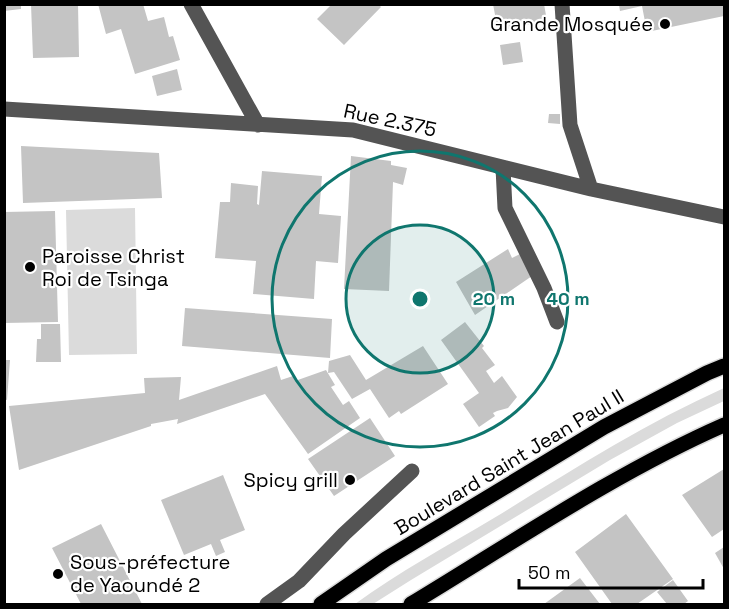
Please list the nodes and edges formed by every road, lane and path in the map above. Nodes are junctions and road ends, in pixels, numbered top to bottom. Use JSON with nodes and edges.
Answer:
{"nodes":[{"id":1,"x":191,"y":4,"type":"edge"},
{"id":2,"x":562,"y":4,"type":"edge"},
{"id":3,"x":4,"y":109,"type":"edge"},
{"id":4,"x":258,"y":125,"type":"junction"},
{"id":5,"x":503,"y":168,"type":"junction"},
{"id":6,"x":591,"y":189,"type":"junction"},
{"id":7,"x":724,"y":217,"type":"edge"},
{"id":8,"x":557,"y":322,"type":"dead end"},
{"id":9,"x":724,"y":366,"type":"edge"},
{"id":10,"x":724,"y":425,"type":"edge"},
{"id":11,"x":412,"y":471,"type":"dead end"},
{"id":12,"x":267,"y":604,"type":"edge"},
{"id":13,"x":321,"y":604,"type":"edge"},
{"id":14,"x":411,"y":604,"type":"edge"}],
"edges":[{"from":1,"to":4,"type":"street"},
{"from":2,"to":6,"type":"street"},
{"from":3,"to":4,"type":"street","name":"Rue 2.375"},
{"from":4,"to":5,"type":"street","name":"Rue 2.375"},
{"from":5,"to":6,"type":"street","name":"Rue 2.375"},
{"from":5,"to":8,"type":"street"},
{"from":6,"to":7,"type":"street","name":"Rue 2.375"},
{"from":9,"to":13,"type":"main road","name":"Boulevard Saint Jean Paul II"},
{"from":10,"to":14,"type":"main road"},
{"from":11,"to":12,"type":"street"}]}
